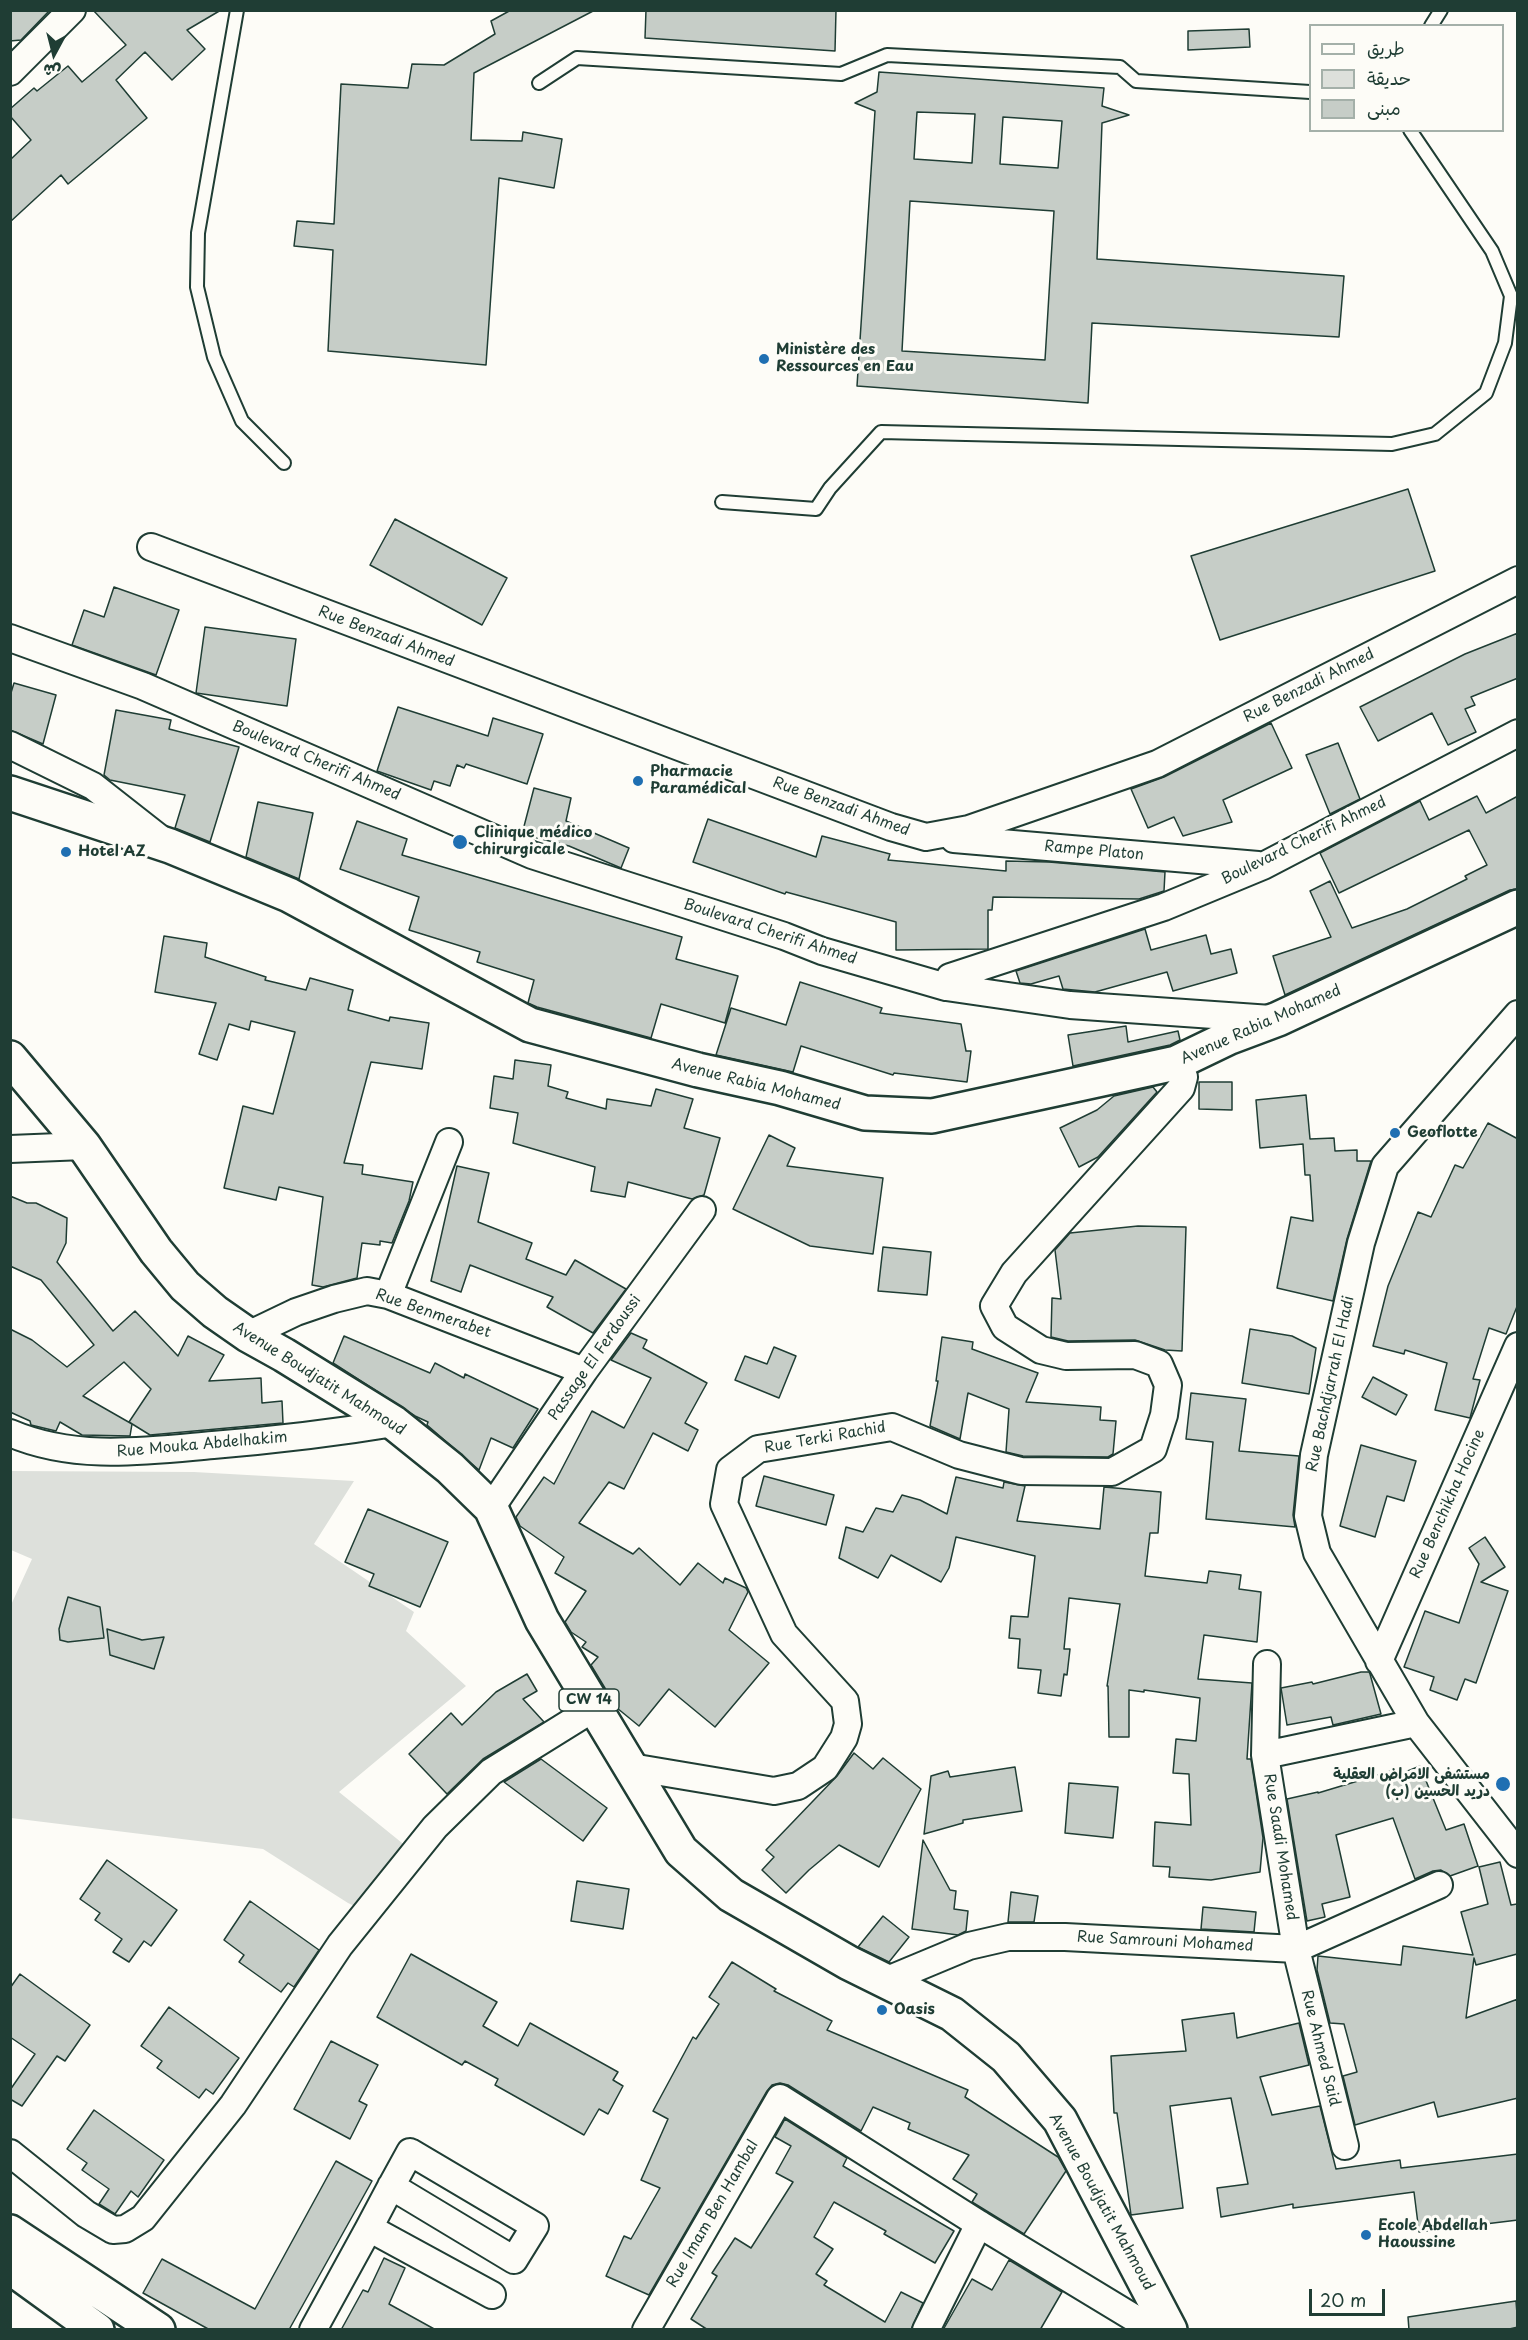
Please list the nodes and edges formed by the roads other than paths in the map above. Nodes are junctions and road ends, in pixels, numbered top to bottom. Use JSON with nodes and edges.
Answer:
{"nodes":[{"id":1,"x":72,"y":10,"type":"edge"},
{"id":2,"x":237,"y":10,"type":"edge"},
{"id":3,"x":1441,"y":10,"type":"edge"},
{"id":4,"x":1432,"y":24,"type":"edge"},
{"id":5,"x":10,"y":72,"type":"edge"},
{"id":6,"x":539,"y":83,"type":"dead end"},
{"id":7,"x":1309,"y":92,"type":"edge"},
{"id":8,"x":1411,"y":132,"type":"edge"},
{"id":9,"x":284,"y":463,"type":"dead end"},
{"id":10,"x":722,"y":502,"type":"dead end"},
{"id":11,"x":151,"y":547,"type":"dead end"},
{"id":12,"x":1518,"y":580,"type":"edge"},
{"id":13,"x":10,"y":638,"type":"edge"},
{"id":14,"x":1518,"y":733,"type":"edge"},
{"id":15,"x":10,"y":745,"type":"edge"},
{"id":16,"x":10,"y":793,"type":"edge"},
{"id":17,"x":926,"y":837,"type":"junction"},
{"id":18,"x":170,"y":846,"type":"junction"},
{"id":19,"x":1263,"y":866,"type":"junction"},
{"id":20,"x":1518,"y":907,"type":"edge"},
{"id":21,"x":946,"y":987,"type":"junction"},
{"id":22,"x":1518,"y":1014,"type":"edge"},
{"id":23,"x":1278,"y":1019,"type":"junction"},
{"id":24,"x":10,"y":1058,"type":"edge"},
{"id":25,"x":1176,"y":1064,"type":"junction"},
{"id":26,"x":449,"y":1142,"type":"dead end"},
{"id":27,"x":84,"y":1146,"type":"junction"},
{"id":28,"x":10,"y":1149,"type":"edge"},
{"id":29,"x":702,"y":1210,"type":"dead end"},
{"id":30,"x":388,"y":1295,"type":"junction"},
{"id":31,"x":248,"y":1335,"type":"junction"},
{"id":32,"x":1518,"y":1346,"type":"edge"},
{"id":33,"x":584,"y":1371,"type":"junction"},
{"id":34,"x":394,"y":1424,"type":"junction"},
{"id":35,"x":10,"y":1433,"type":"edge"},
{"id":36,"x":491,"y":1508,"type":"junction"},
{"id":37,"x":1379,"y":1661,"type":"junction"},
{"id":38,"x":1267,"y":1664,"type":"dead end"},
{"id":39,"x":594,"y":1708,"type":"junction"},
{"id":40,"x":1416,"y":1723,"type":"junction"},
{"id":41,"x":1265,"y":1755,"type":"junction"},
{"id":42,"x":631,"y":1767,"type":"junction"},
{"id":43,"x":1518,"y":1854,"type":"edge"},
{"id":44,"x":1439,"y":1885,"type":"dead end"},
{"id":45,"x":1296,"y":1949,"type":"junction"},
{"id":46,"x":885,"y":1981,"type":"junction"},
{"id":47,"x":1345,"y":2146,"type":"dead end"},
{"id":48,"x":10,"y":2153,"type":"edge"},
{"id":49,"x":391,"y":2186,"type":"junction"},
{"id":50,"x":979,"y":2224,"type":"junction"},
{"id":51,"x":369,"y":2228,"type":"junction"},
{"id":52,"x":14,"y":2251,"type":"edge"},
{"id":53,"x":492,"y":2295,"type":"dead end"},
{"id":54,"x":97,"y":2330,"type":"edge"},
{"id":55,"x":158,"y":2330,"type":"edge"},
{"id":56,"x":313,"y":2330,"type":"edge"},
{"id":57,"x":646,"y":2330,"type":"edge"},
{"id":58,"x":926,"y":2330,"type":"edge"},
{"id":59,"x":1154,"y":2330,"type":"edge"},
{"id":60,"x":1170,"y":2330,"type":"edge"}],
"edges":[{"from":1,"to":5,"type":"street"},
{"from":2,"to":9,"type":"lane"},
{"from":3,"to":4,"type":"lane"},
{"from":6,"to":7,"type":"lane"},
{"from":8,"to":10,"type":"lane"},
{"from":11,"to":17,"type":"street","name":"Rue Benzadi Ahmed"},
{"from":12,"to":17,"type":"street","name":"Rue Benzadi Ahmed"},
{"from":13,"to":21,"type":"street","name":"Boulevard Cherifi Ahmed"},
{"from":14,"to":19,"type":"street","name":"Boulevard Cherifi Ahmed"},
{"from":15,"to":18,"type":"street"},
{"from":16,"to":18,"type":"main road","name":"Avenue Rabia Mohamed"},
{"from":17,"to":19,"type":"street","name":"Rampe Platon"},
{"from":18,"to":25,"type":"main road","name":"Avenue Rabia Mohamed"},
{"from":19,"to":21,"type":"street","name":"Boulevard Cherifi Ahmed"},
{"from":20,"to":23,"type":"main road","name":"Avenue Rabia Mohamed"},
{"from":21,"to":23,"type":"street"},
{"from":22,"to":37,"type":"street","name":"Rue Bachdjarrah El Hadi"},
{"from":23,"to":25,"type":"main road","name":"Avenue Rabia Mohamed"},
{"from":24,"to":27,"type":"main road","name":"Avenue Boudjatit Mahmoud","number":"CW 14"},
{"from":25,"to":42,"type":"street","name":"Rue Terki Rachid"},
{"from":26,"to":30,"type":"street"},
{"from":27,"to":28,"type":"street"},
{"from":27,"to":31,"type":"main road","name":"Avenue Boudjatit Mahmoud","number":"CW 14"},
{"from":29,"to":33,"type":"street","name":"Passage El Ferdoussi"},
{"from":30,"to":31,"type":"street","name":"Rue Benmerabet"},
{"from":30,"to":33,"type":"street","name":"Rue Benmerabet"},
{"from":31,"to":34,"type":"main road","name":"Avenue Boudjatit Mahmoud","number":"CW 14"},
{"from":32,"to":37,"type":"street","name":"Rue Benchikha Hocine"},
{"from":33,"to":36,"type":"street","name":"Passage El Ferdoussi"},
{"from":34,"to":35,"type":"street","name":"Rue Mouka Abdelhakim"},
{"from":34,"to":36,"type":"main road","name":"Avenue Boudjatit Mahmoud","number":"CW 14"},
{"from":36,"to":39,"type":"main road","name":"Avenue Boudjatit Mahmoud","number":"CW 14"},
{"from":37,"to":40,"type":"street","name":"Rue Bachdjarrah El Hadi"},
{"from":38,"to":41,"type":"street"},
{"from":39,"to":42,"type":"main road","name":"Avenue Boudjatit Mahmoud","number":"CW 14"},
{"from":39,"to":48,"type":"street"},
{"from":40,"to":41,"type":"street","name":"Rue Saadi Mohamed"},
{"from":40,"to":43,"type":"street","name":"Rue Bachdjarrah El Hadi"},
{"from":41,"to":45,"type":"street","name":"Rue Saadi Mohamed"},
{"from":42,"to":46,"type":"main road","name":"Avenue Boudjatit Mahmoud","number":"CW 14"},
{"from":44,"to":45,"type":"street","name":"Rue Samrouni Mohamed"},
{"from":45,"to":46,"type":"street","name":"Rue Samrouni Mohamed"},
{"from":45,"to":47,"type":"street","name":"Rue Ahmed Said"},
{"from":46,"to":60,"type":"main road","name":"Avenue Boudjatit Mahmoud","number":"CW 14"},
{"from":49,"to":49,"type":"street"},
{"from":49,"to":51,"type":"street"},
{"from":50,"to":57,"type":"street","name":"Rue Imam Ben Hambal"},
{"from":50,"to":58,"type":"street"},
{"from":50,"to":59,"type":"street"},
{"from":51,"to":53,"type":"street"},
{"from":51,"to":56,"type":"street"},
{"from":52,"to":54,"type":"main road"},
{"from":52,"to":55,"type":"main road"}]}
